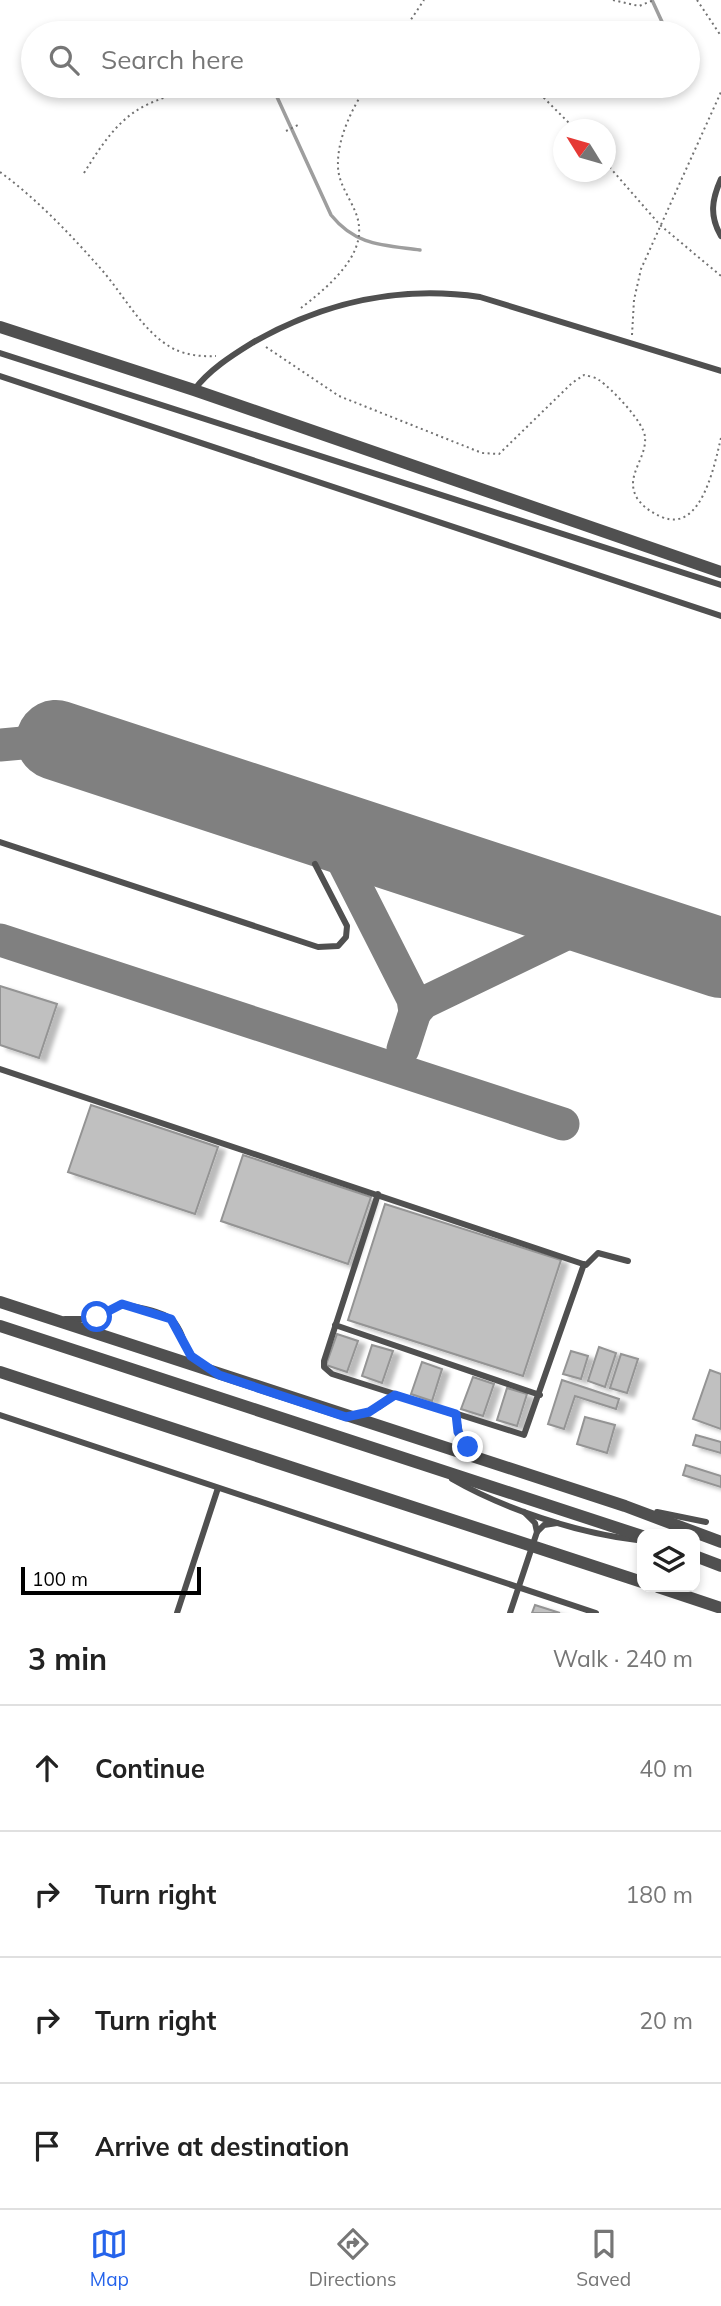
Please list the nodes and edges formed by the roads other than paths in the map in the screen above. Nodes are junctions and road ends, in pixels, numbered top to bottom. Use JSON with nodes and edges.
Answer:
{"nodes":[{"id":1,"x":721,"y":179,"type":"edge"},
{"id":2,"x":721,"y":236,"type":"edge"},
{"id":3,"x":0,"y":327,"type":"edge"},
{"id":4,"x":0,"y":353,"type":"edge"},
{"id":5,"x":721,"y":371,"type":"edge"},
{"id":6,"x":0,"y":376,"type":"edge"},
{"id":7,"x":194,"y":390,"type":"junction"},
{"id":8,"x":721,"y":572,"type":"edge"},
{"id":9,"x":721,"y":585,"type":"edge"},
{"id":10,"x":721,"y":615,"type":"edge"},
{"id":11,"x":0,"y":842,"type":"edge"},
{"id":12,"x":314,"y":864,"type":"dead end"},
{"id":13,"x":0,"y":1069,"type":"edge"},
{"id":14,"x":378,"y":1194,"type":"junction"},
{"id":15,"x":628,"y":1261,"type":"dead end"},
{"id":16,"x":584,"y":1264,"type":"junction"},
{"id":17,"x":0,"y":1302,"type":"edge"},
{"id":18,"x":43,"y":1316,"type":"junction"},
{"id":19,"x":335,"y":1325,"type":"junction"},
{"id":20,"x":0,"y":1326,"type":"edge"},
{"id":21,"x":0,"y":1372,"type":"edge"},
{"id":22,"x":219,"y":1375,"type":"junction"},
{"id":23,"x":395,"y":1395,"type":"junction"},
{"id":24,"x":540,"y":1395,"type":"junction"},
{"id":25,"x":456,"y":1414,"type":"junction"},
{"id":26,"x":0,"y":1415,"type":"edge"},
{"id":27,"x":346,"y":1417,"type":"junction"},
{"id":28,"x":487,"y":1462,"type":"junction"},
{"id":29,"x":433,"y":1468,"type":"junction"},
{"id":30,"x":218,"y":1488,"type":"junction"},
{"id":31,"x":625,"y":1506,"type":"junction"},
{"id":32,"x":516,"y":1508,"type":"junction"},
{"id":33,"x":706,"y":1522,"type":"dead end"},
{"id":34,"x":565,"y":1523,"type":"junction"},
{"id":35,"x":537,"y":1532,"type":"junction"},
{"id":36,"x":637,"y":1536,"type":"edge"},
{"id":37,"x":637,"y":1538,"type":"edge"},
{"id":38,"x":721,"y":1542,"type":"edge"},
{"id":39,"x":532,"y":1546,"type":"junction"},
{"id":40,"x":700,"y":1558,"type":"edge"},
{"id":41,"x":721,"y":1566,"type":"edge"},
{"id":42,"x":637,"y":1580,"type":"edge"},
{"id":43,"x":518,"y":1588,"type":"junction"},
{"id":44,"x":673,"y":1592,"type":"edge"},
{"id":45,"x":721,"y":1608,"type":"edge"},
{"id":46,"x":177,"y":1613,"type":"edge"},
{"id":47,"x":510,"y":1613,"type":"edge"},
{"id":48,"x":596,"y":1613,"type":"edge"}],
"edges":[{"from":1,"to":2,"type":"lane"},
{"from":3,"to":7,"type":"street"},
{"from":4,"to":9,"type":"lane"},
{"from":5,"to":7,"type":"lane"},
{"from":6,"to":10,"type":"lane"},
{"from":7,"to":8,"type":"street"},
{"from":11,"to":12,"type":"lane"},
{"from":13,"to":14,"type":"lane"},
{"from":14,"to":16,"type":"lane"},
{"from":14,"to":19,"type":"lane"},
{"from":15,"to":16,"type":"lane"},
{"from":16,"to":24,"type":"lane"},
{"from":17,"to":18,"type":"street"},
{"from":18,"to":22,"type":"street"},
{"from":18,"to":22,"type":"lane"},
{"from":19,"to":23,"type":"lane"},
{"from":19,"to":24,"type":"lane"},
{"from":20,"to":29,"type":"street"},
{"from":21,"to":39,"type":"street"},
{"from":22,"to":27,"type":"street"},
{"from":23,"to":25,"type":"lane"},
{"from":23,"to":27,"type":"lane"},
{"from":24,"to":25,"type":"lane"},
{"from":25,"to":28,"type":"lane"},
{"from":26,"to":30,"type":"lane"},
{"from":27,"to":28,"type":"street"},
{"from":28,"to":31,"type":"street"},
{"from":29,"to":32,"type":"lane"},
{"from":29,"to":36,"type":"street"},
{"from":30,"to":43,"type":"lane"},
{"from":30,"to":46,"type":"lane"},
{"from":31,"to":33,"type":"lane"},
{"from":31,"to":38,"type":"street"},
{"from":32,"to":34,"type":"lane"},
{"from":32,"to":35,"type":"lane"},
{"from":34,"to":35,"type":"lane"},
{"from":34,"to":37,"type":"lane"},
{"from":35,"to":39,"type":"lane"},
{"from":39,"to":42,"type":"street"},
{"from":39,"to":43,"type":"lane"},
{"from":40,"to":41,"type":"street"},
{"from":43,"to":47,"type":"lane"},
{"from":43,"to":48,"type":"lane"},
{"from":44,"to":45,"type":"street"}]}
